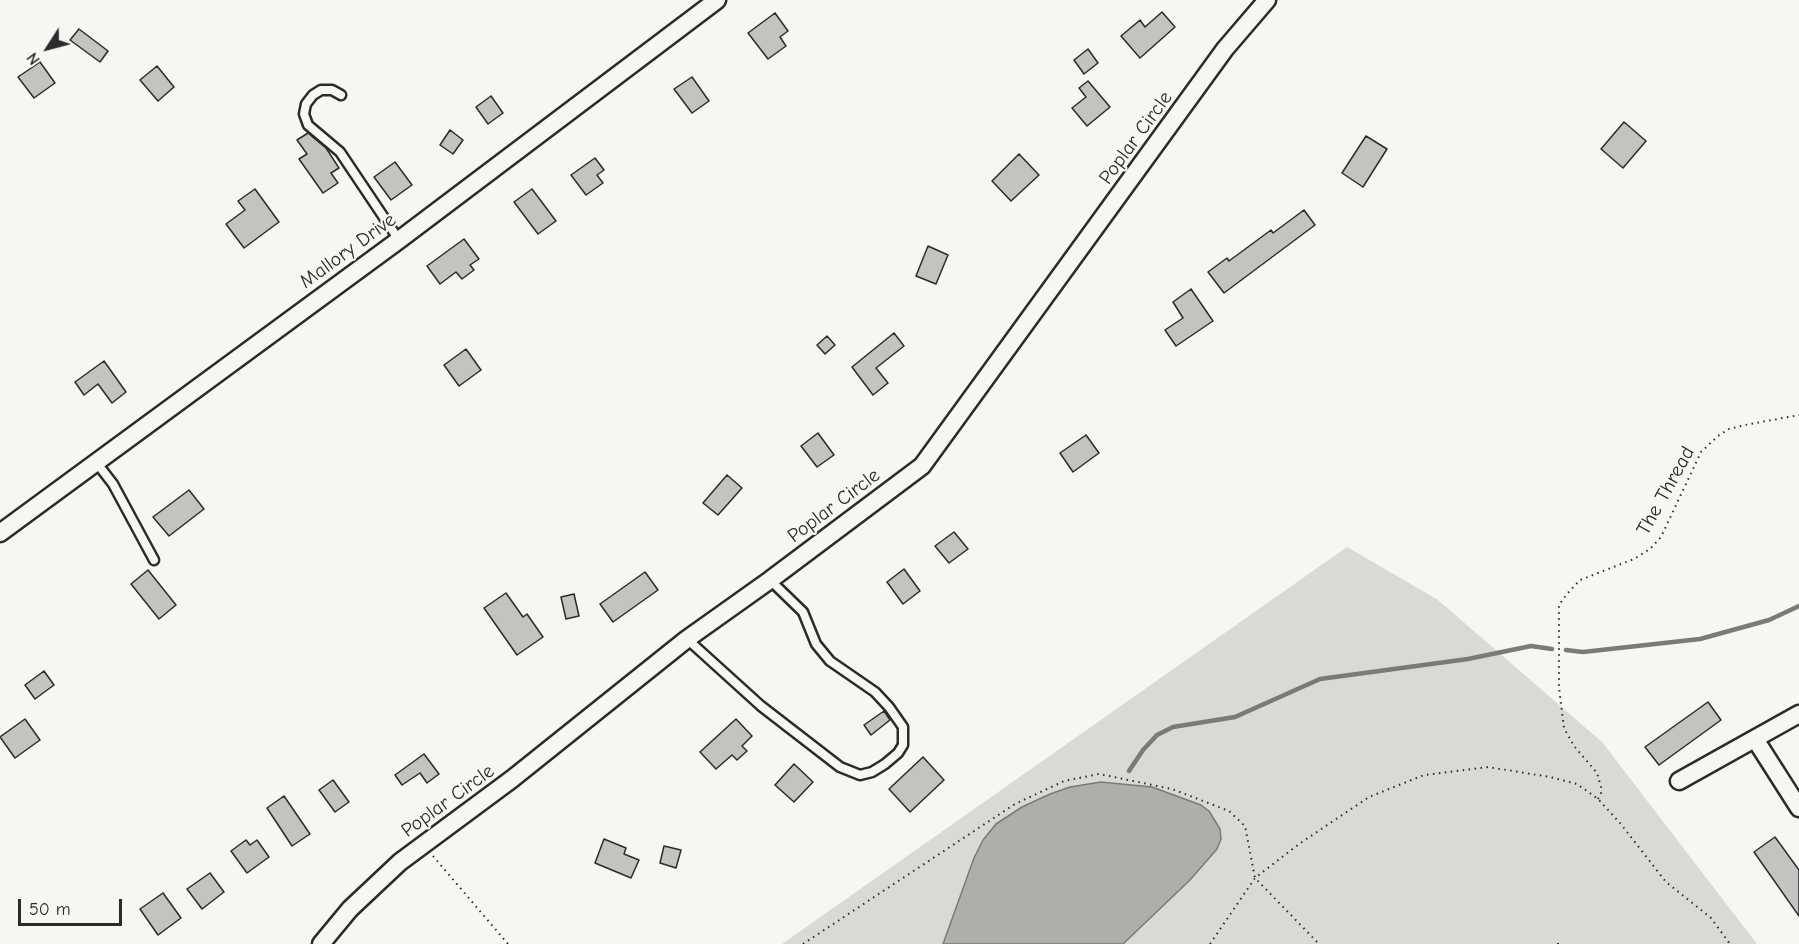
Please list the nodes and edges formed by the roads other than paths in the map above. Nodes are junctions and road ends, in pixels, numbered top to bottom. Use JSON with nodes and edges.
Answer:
{"nodes":[{"id":1,"x":717,"y":0,"type":"edge"},
{"id":2,"x":1267,"y":0,"type":"edge"},
{"id":3,"x":341,"y":95,"type":"dead end"},
{"id":4,"x":399,"y":240,"type":"junction"},
{"id":5,"x":96,"y":462,"type":"junction"},
{"id":6,"x":0,"y":533,"type":"edge"},
{"id":7,"x":154,"y":560,"type":"dead end"},
{"id":8,"x":770,"y":580,"type":"junction"},
{"id":9,"x":687,"y":639,"type":"junction"},
{"id":10,"x":1799,"y":714,"type":"edge"},
{"id":11,"x":1755,"y":739,"type":"junction"},
{"id":12,"x":1680,"y":782,"type":"dead end"},
{"id":13,"x":1799,"y":808,"type":"edge"},
{"id":14,"x":321,"y":944,"type":"edge"}],
"edges":[{"from":1,"to":4,"type":"street","name":"Mallory Drive"},
{"from":2,"to":8,"type":"street","name":"Poplar Circle"},
{"from":3,"to":4,"type":"lane"},
{"from":4,"to":5,"type":"street","name":"Mallory Drive"},
{"from":5,"to":6,"type":"street","name":"Mallory Drive"},
{"from":5,"to":7,"type":"lane"},
{"from":8,"to":9,"type":"street","name":"Poplar Circle"},
{"from":8,"to":9,"type":"lane"},
{"from":9,"to":14,"type":"street","name":"Poplar Circle"},
{"from":10,"to":11,"type":"street"},
{"from":11,"to":12,"type":"street"},
{"from":11,"to":13,"type":"street"}]}
